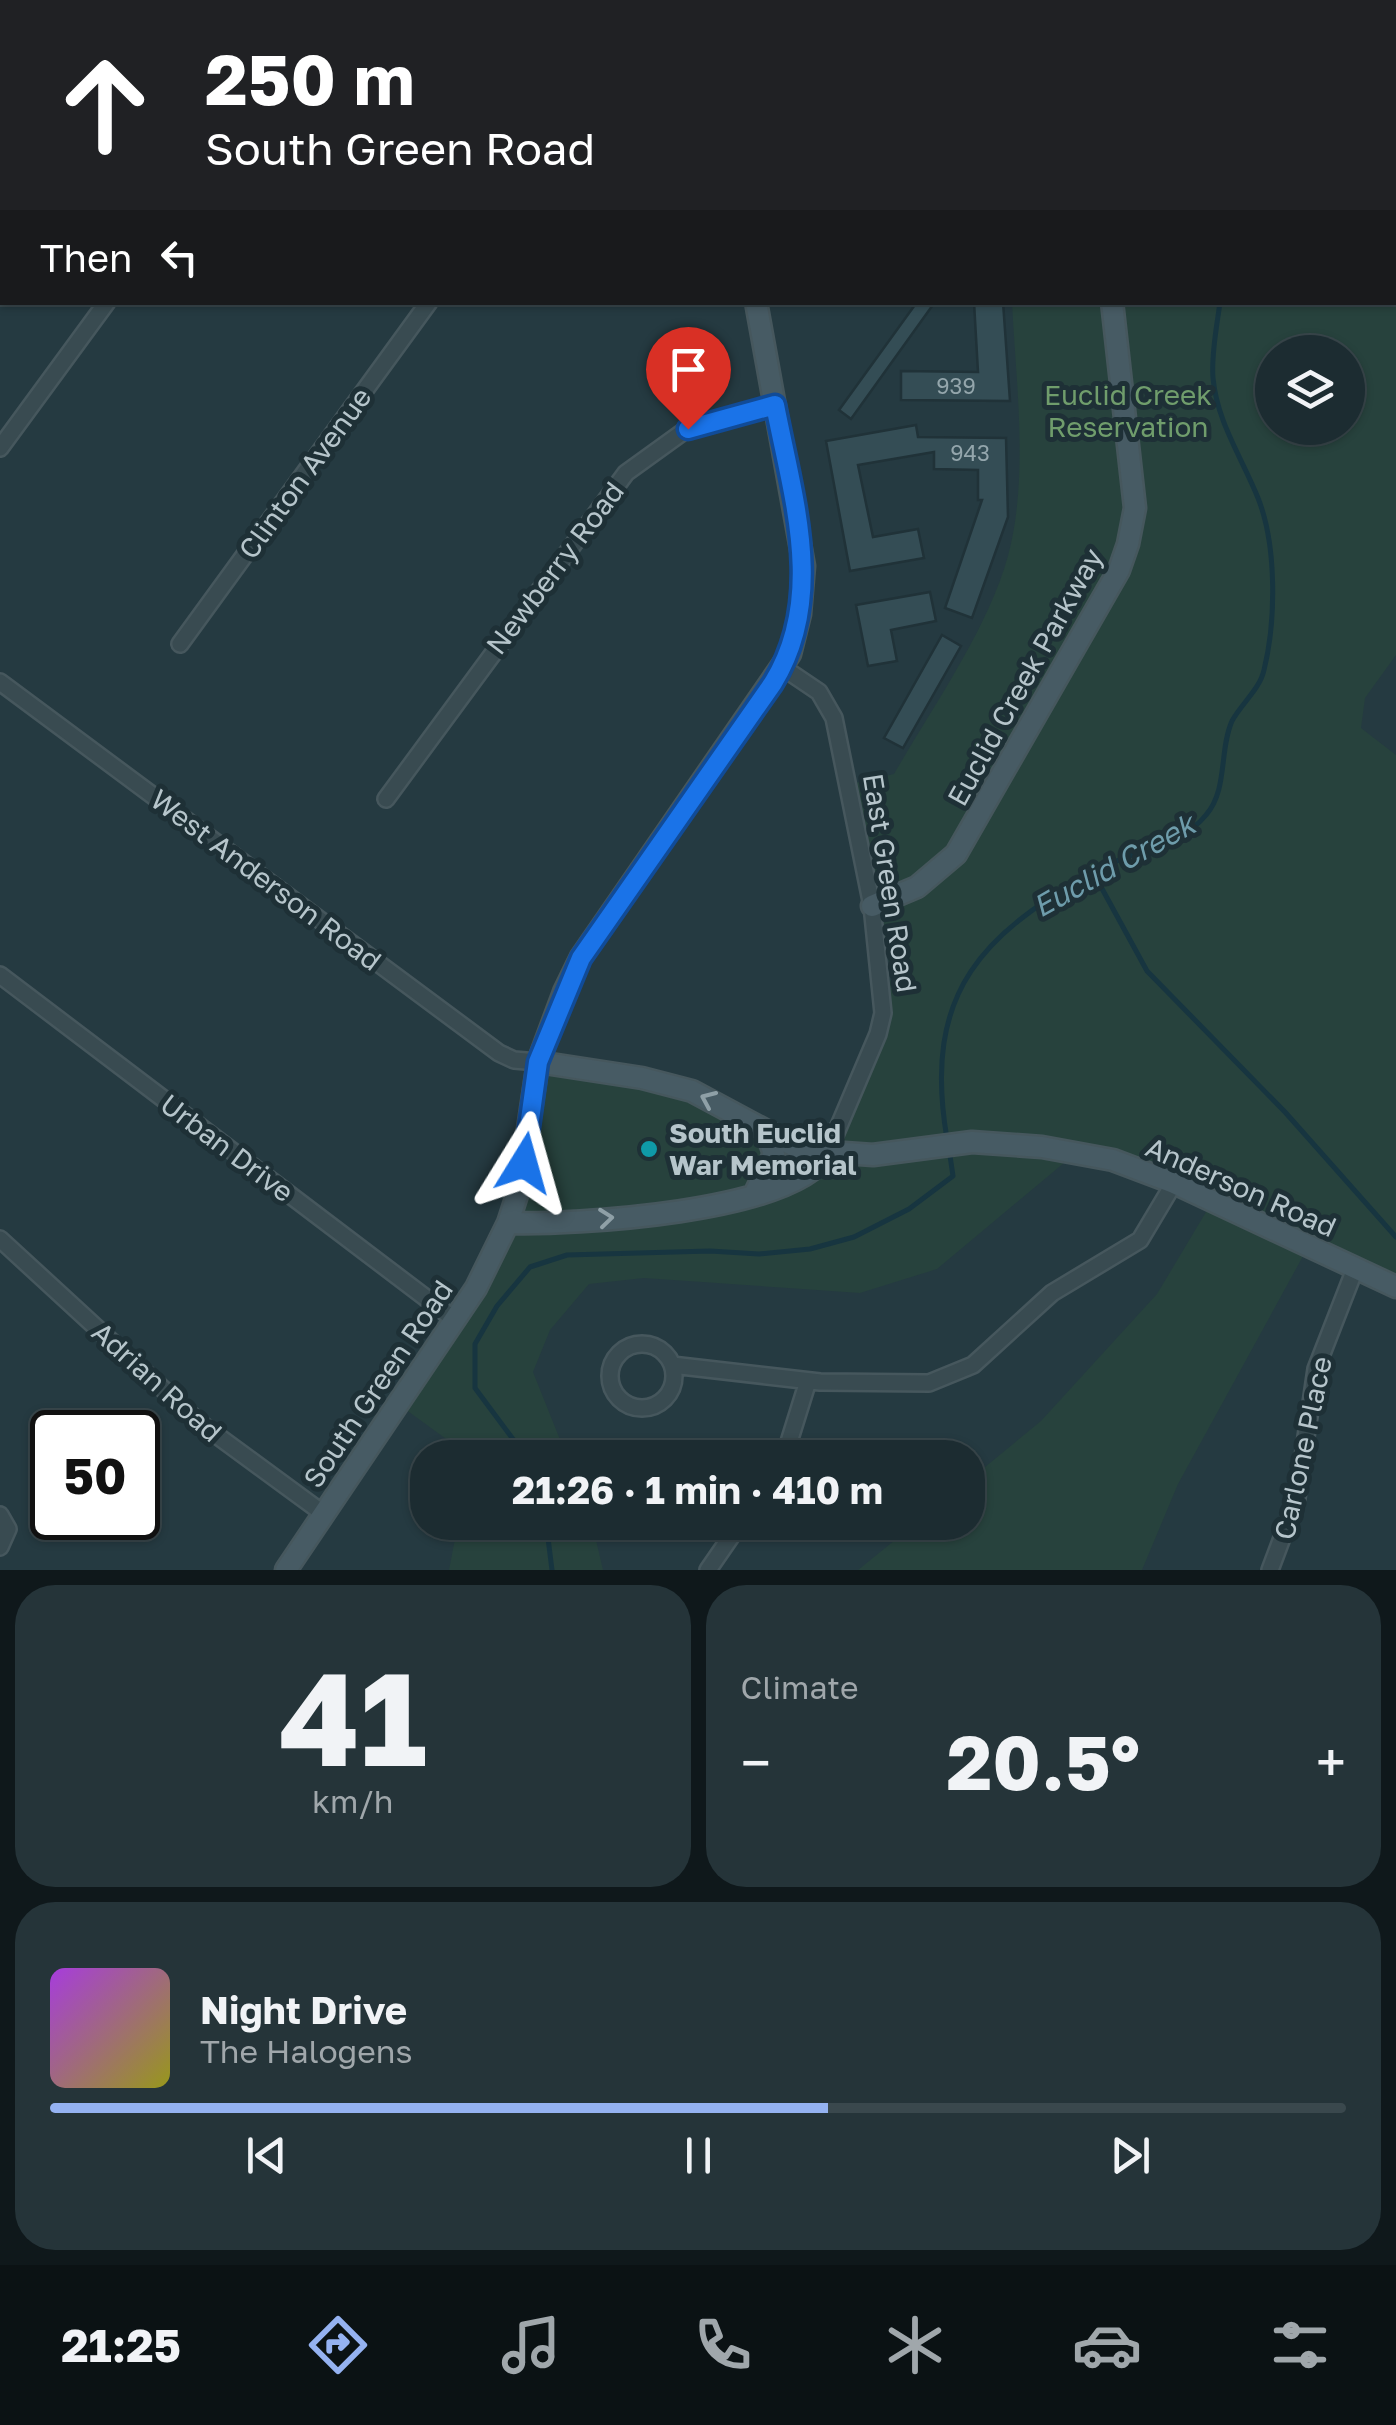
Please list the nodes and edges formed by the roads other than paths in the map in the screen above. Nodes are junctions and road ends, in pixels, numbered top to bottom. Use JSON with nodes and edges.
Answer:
{"nodes":[{"id":1,"x":106,"y":305,"type":"edge"},
{"id":2,"x":428,"y":305,"type":"edge"},
{"id":3,"x":757,"y":305,"type":"edge"},
{"id":4,"x":1112,"y":305,"type":"edge"},
{"id":5,"x":775,"y":405,"type":"junction"},
{"id":6,"x":0,"y":448,"type":"edge"},
{"id":7,"x":180,"y":644,"type":"dead end"},
{"id":8,"x":782,"y":667,"type":"junction"},
{"id":9,"x":0,"y":682,"type":"edge"},
{"id":10,"x":386,"y":799,"type":"dead end"},
{"id":11,"x":872,"y":906,"type":"junction"},
{"id":12,"x":0,"y":975,"type":"edge"},
{"id":13,"x":538,"y":1062,"type":"junction"},
{"id":14,"x":766,"y":1130,"type":"junction"},
{"id":15,"x":826,"y":1154,"type":"junction"},
{"id":16,"x":1174,"y":1183,"type":"junction"},
{"id":17,"x":752,"y":1196,"type":"junction"},
{"id":18,"x":508,"y":1223,"type":"junction"},
{"id":19,"x":0,"y":1239,"type":"edge"},
{"id":20,"x":1356,"y":1269,"type":"junction"},
{"id":21,"x":1396,"y":1287,"type":"edge"},
{"id":22,"x":455,"y":1320,"type":"junction"},
{"id":23,"x":672,"y":1365,"type":"junction"},
{"id":24,"x":808,"y":1381,"type":"junction"},
{"id":25,"x":790,"y":1440,"type":"edge"},
{"id":26,"x":324,"y":1514,"type":"junction"},
{"id":27,"x":0,"y":1516,"type":"edge"},
{"id":28,"x":728,"y":1540,"type":"edge"},
{"id":29,"x":0,"y":1546,"type":"edge"},
{"id":30,"x":286,"y":1570,"type":"edge"},
{"id":31,"x":708,"y":1570,"type":"edge"},
{"id":32,"x":1270,"y":1570,"type":"edge"}],
"edges":[{"from":1,"to":6,"type":"street"},
{"from":2,"to":7,"type":"street","name":"Clinton Avenue"},
{"from":3,"to":5,"type":"street"},
{"from":4,"to":11,"type":"street","name":"Euclid Creek Parkway"},
{"from":5,"to":8,"type":"street"},
{"from":5,"to":10,"type":"street","name":"Newberry Road"},
{"from":8,"to":11,"type":"street","name":"East Green Road"},
{"from":8,"to":13,"type":"street","name":"South Green Road"},
{"from":9,"to":13,"type":"street","name":"West Anderson Road"},
{"from":11,"to":15,"type":"street","name":"East Green Road"},
{"from":12,"to":22,"type":"street","name":"Urban Drive"},
{"from":14,"to":13,"type":"street","name":"Anderson Road","one_way":true},
{"from":13,"to":18,"type":"street","name":"South Green Road"},
{"from":14,"to":15,"type":"street","name":"Anderson Road"},
{"from":14,"to":17,"type":"street"},
{"from":15,"to":16,"type":"street","name":"Anderson Road"},
{"from":15,"to":17,"type":"street"},
{"from":16,"to":20,"type":"street","name":"Anderson Road"},
{"from":16,"to":24,"type":"street"},
{"from":18,"to":17,"type":"street","one_way":true},
{"from":18,"to":22,"type":"street","name":"South Green Road"},
{"from":19,"to":26,"type":"street","name":"Adrian Road"},
{"from":20,"to":21,"type":"street","name":"Anderson Road"},
{"from":20,"to":32,"type":"street","name":"Carlone Place"},
{"from":22,"to":26,"type":"street","name":"South Green Road"},
{"from":23,"to":23,"type":"street"},
{"from":23,"to":24,"type":"street"},
{"from":24,"to":25,"type":"street"},
{"from":26,"to":30,"type":"street","name":"South Green Road"},
{"from":27,"to":29,"type":"street"},
{"from":28,"to":31,"type":"street"}]}
